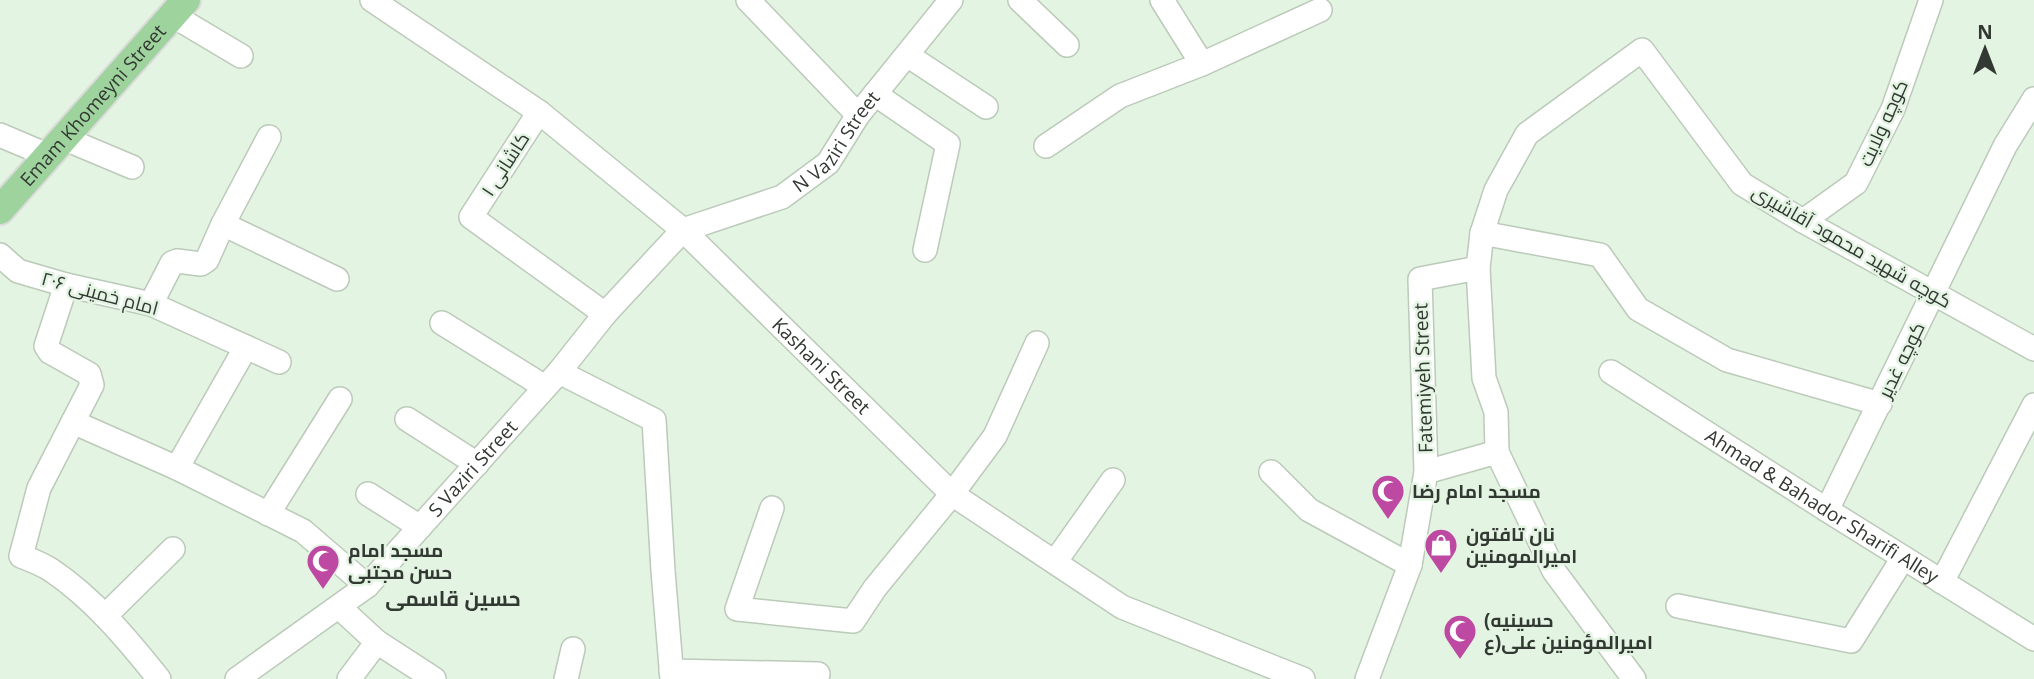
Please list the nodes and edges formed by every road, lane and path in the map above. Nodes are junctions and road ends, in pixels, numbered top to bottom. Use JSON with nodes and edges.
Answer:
{"nodes":[{"id":1,"x":372,"y":0,"type":"edge"},
{"id":2,"x":748,"y":0,"type":"edge"},
{"id":3,"x":951,"y":0,"type":"edge"},
{"id":4,"x":1020,"y":0,"type":"edge"},
{"id":5,"x":1163,"y":0,"type":"edge"},
{"id":6,"x":1931,"y":0,"type":"edge"},
{"id":7,"x":179,"y":8,"type":"edge"},
{"id":8,"x":1320,"y":10,"type":"dead end"},
{"id":9,"x":1067,"y":45,"type":"dead end"},
{"id":10,"x":907,"y":55,"type":"junction"},
{"id":11,"x":241,"y":57,"type":"dead end"},
{"id":12,"x":1202,"y":64,"type":"junction"},
{"id":13,"x":875,"y":94,"type":"junction"},
{"id":14,"x":2034,"y":99,"type":"edge"},
{"id":15,"x":986,"y":107,"type":"dead end"},
{"id":16,"x":539,"y":112,"type":"junction"},
{"id":17,"x":858,"y":115,"type":"junction"},
{"id":18,"x":0,"y":135,"type":"edge"},
{"id":19,"x":270,"y":137,"type":"dead end"},
{"id":20,"x":1046,"y":146,"type":"dead end"},
{"id":21,"x":55,"y":147,"type":"junction"},
{"id":22,"x":132,"y":167,"type":"dead end"},
{"id":23,"x":0,"y":210,"type":"edge"},
{"id":24,"x":1804,"y":221,"type":"junction"},
{"id":25,"x":223,"y":223,"type":"junction"},
{"id":26,"x":683,"y":230,"type":"junction"},
{"id":27,"x":1482,"y":233,"type":"junction"},
{"id":28,"x":925,"y":250,"type":"dead end"},
{"id":29,"x":0,"y":255,"type":"edge"},
{"id":30,"x":1478,"y":268,"type":"junction"},
{"id":31,"x":337,"y":279,"type":"dead end"},
{"id":32,"x":66,"y":285,"type":"junction"},
{"id":33,"x":1934,"y":294,"type":"junction"},
{"id":34,"x":151,"y":304,"type":"junction"},
{"id":35,"x":605,"y":314,"type":"junction"},
{"id":36,"x":442,"y":323,"type":"dead end"},
{"id":37,"x":1037,"y":343,"type":"dead end"},
{"id":38,"x":246,"y":347,"type":"junction"},
{"id":39,"x":2034,"y":349,"type":"edge"},
{"id":40,"x":279,"y":362,"type":"dead end"},
{"id":41,"x":1611,"y":372,"type":"dead end"},
{"id":42,"x":552,"y":379,"type":"junction"},
{"id":43,"x":341,"y":398,"type":"dead end"},
{"id":44,"x":1880,"y":404,"type":"junction"},
{"id":45,"x":2034,"y":405,"type":"edge"},
{"id":46,"x":407,"y":419,"type":"dead end"},
{"id":47,"x":73,"y":422,"type":"junction"},
{"id":48,"x":1497,"y":452,"type":"junction"},
{"id":49,"x":477,"y":464,"type":"junction"},
{"id":50,"x":177,"y":468,"type":"junction"},
{"id":51,"x":1271,"y":472,"type":"dead end"},
{"id":52,"x":1426,"y":472,"type":"junction"},
{"id":53,"x":1113,"y":480,"type":"dead end"},
{"id":54,"x":368,"y":494,"type":"dead end"},
{"id":55,"x":952,"y":494,"type":"junction"},
{"id":56,"x":772,"y":508,"type":"dead end"},
{"id":57,"x":1827,"y":510,"type":"junction"},
{"id":58,"x":268,"y":514,"type":"junction"},
{"id":59,"x":420,"y":527,"type":"junction"},
{"id":60,"x":173,"y":549,"type":"dead end"},
{"id":61,"x":1903,"y":558,"type":"junction"},
{"id":62,"x":1055,"y":562,"type":"junction"},
{"id":63,"x":1410,"y":565,"type":"junction"},
{"id":64,"x":1942,"y":582,"type":"junction"},
{"id":65,"x":367,"y":586,"type":"junction"},
{"id":66,"x":1678,"y":606,"type":"dead end"},
{"id":67,"x":339,"y":607,"type":"junction"},
{"id":68,"x":105,"y":616,"type":"junction"},
{"id":69,"x":2034,"y":639,"type":"edge"},
{"id":70,"x":377,"y":642,"type":"junction"},
{"id":71,"x":573,"y":649,"type":"dead end"},
{"id":72,"x":818,"y":674,"type":"dead end"},
{"id":73,"x":672,"y":675,"type":"edge"},
{"id":74,"x":159,"y":679,"type":"edge"},
{"id":75,"x":237,"y":679,"type":"edge"},
{"id":76,"x":349,"y":679,"type":"edge"},
{"id":77,"x":435,"y":679,"type":"edge"},
{"id":78,"x":566,"y":679,"type":"edge"},
{"id":79,"x":1303,"y":679,"type":"edge"},
{"id":80,"x":1367,"y":679,"type":"edge"},
{"id":81,"x":1634,"y":679,"type":"edge"}],
"edges":[{"from":1,"to":16,"type":"street","name":"Kashani Street"},
{"from":2,"to":17,"type":"street"},
{"from":3,"to":10,"type":"street","name":"N Vaziri Street"},
{"from":4,"to":9,"type":"street"},
{"from":5,"to":12,"type":"street"},
{"from":6,"to":24,"type":"street","name":"کوچه ولایت"},
{"from":7,"to":11,"type":"street"},
{"from":7,"to":21,"type":"main road","name":"Emam Khomeyni Street"},
{"from":8,"to":12,"type":"street"},
{"from":10,"to":13,"type":"street","name":"N Vaziri Street"},
{"from":10,"to":15,"type":"street"},
{"from":12,"to":20,"type":"street"},
{"from":13,"to":17,"type":"street","name":"N Vaziri Street"},
{"from":13,"to":28,"type":"street"},
{"from":14,"to":33,"type":"street","name":"کوچه غدیر"},
{"from":16,"to":26,"type":"street","name":"Kashani Street"},
{"from":16,"to":35,"type":"street","name":"کاشانی ۱"},
{"from":17,"to":26,"type":"street","name":"N Vaziri Street"},
{"from":18,"to":21,"type":"street"},
{"from":19,"to":25,"type":"street"},
{"from":21,"to":22,"type":"street"},
{"from":21,"to":23,"type":"main road","name":"Emam Khomeyni Street"},
{"from":24,"to":27,"type":"street","name":"کوچه شهید محمود آقاشیری"},
{"from":24,"to":33,"type":"street","name":"کوچه شهید محمود آقاشیری"},
{"from":25,"to":31,"type":"street"},
{"from":25,"to":34,"type":"street"},
{"from":26,"to":35,"type":"street","name":"S Vaziri Street"},
{"from":26,"to":55,"type":"street","name":"Kashani Street"},
{"from":27,"to":30,"type":"street"},
{"from":27,"to":44,"type":"street"},
{"from":29,"to":32,"type":"street","name":"امام خمینی ۲۰۶"},
{"from":30,"to":48,"type":"street"},
{"from":30,"to":52,"type":"street","name":"Fatemiyeh Street"},
{"from":32,"to":34,"type":"street","name":"امام خمینی ۲۰۶"},
{"from":32,"to":47,"type":"street"},
{"from":33,"to":39,"type":"street","name":"کوچه شهید محمود آقاشیری"},
{"from":33,"to":44,"type":"street","name":"کوچه غدیر"},
{"from":34,"to":38,"type":"street","name":"امام خمینی ۲۰۶"},
{"from":35,"to":42,"type":"street","name":"S Vaziri Street"},
{"from":36,"to":42,"type":"street"},
{"from":37,"to":55,"type":"street"},
{"from":38,"to":40,"type":"street","name":"امام خمینی ۲۰۶"},
{"from":38,"to":50,"type":"street"},
{"from":41,"to":57,"type":"street","name":"Ahmad & Bahador Sharifi Alley"},
{"from":42,"to":49,"type":"street","name":"S Vaziri Street"},
{"from":42,"to":73,"type":"street"},
{"from":43,"to":58,"type":"street"},
{"from":44,"to":57,"type":"street","name":"کوچه غدیر"},
{"from":45,"to":64,"type":"street"},
{"from":46,"to":49,"type":"street"},
{"from":47,"to":50,"type":"street"},
{"from":47,"to":68,"type":"street"},
{"from":48,"to":52,"type":"street"},
{"from":48,"to":81,"type":"street"},
{"from":49,"to":59,"type":"street","name":"S Vaziri Street"},
{"from":50,"to":58,"type":"street"},
{"from":51,"to":63,"type":"street"},
{"from":52,"to":63,"type":"street","name":"Fatemiyeh Street"},
{"from":53,"to":62,"type":"street"},
{"from":54,"to":59,"type":"street"},
{"from":55,"to":56,"type":"street"},
{"from":55,"to":62,"type":"street","name":"Kashani Street"},
{"from":57,"to":61,"type":"street","name":"Ahmad & Bahador Sharifi Alley"},
{"from":58,"to":65,"type":"street"},
{"from":59,"to":65,"type":"street","name":"S Vaziri Street"},
{"from":60,"to":68,"type":"street"},
{"from":61,"to":64,"type":"street","name":"Ahmad & Bahador Sharifi Alley"},
{"from":61,"to":66,"type":"street"},
{"from":62,"to":79,"type":"street","name":"Kashani Street"},
{"from":63,"to":80,"type":"street","name":"Fatemiyeh Street"},
{"from":64,"to":69,"type":"street","name":"Ahmad & Bahador Sharifi Alley"},
{"from":65,"to":67,"type":"street","name":"S Vaziri Street"},
{"from":67,"to":70,"type":"street"},
{"from":67,"to":75,"type":"street","name":"S Vaziri Street"},
{"from":68,"to":74,"type":"street"},
{"from":70,"to":76,"type":"street"},
{"from":70,"to":77,"type":"street"},
{"from":71,"to":78,"type":"street"},
{"from":72,"to":73,"type":"street"}]}
